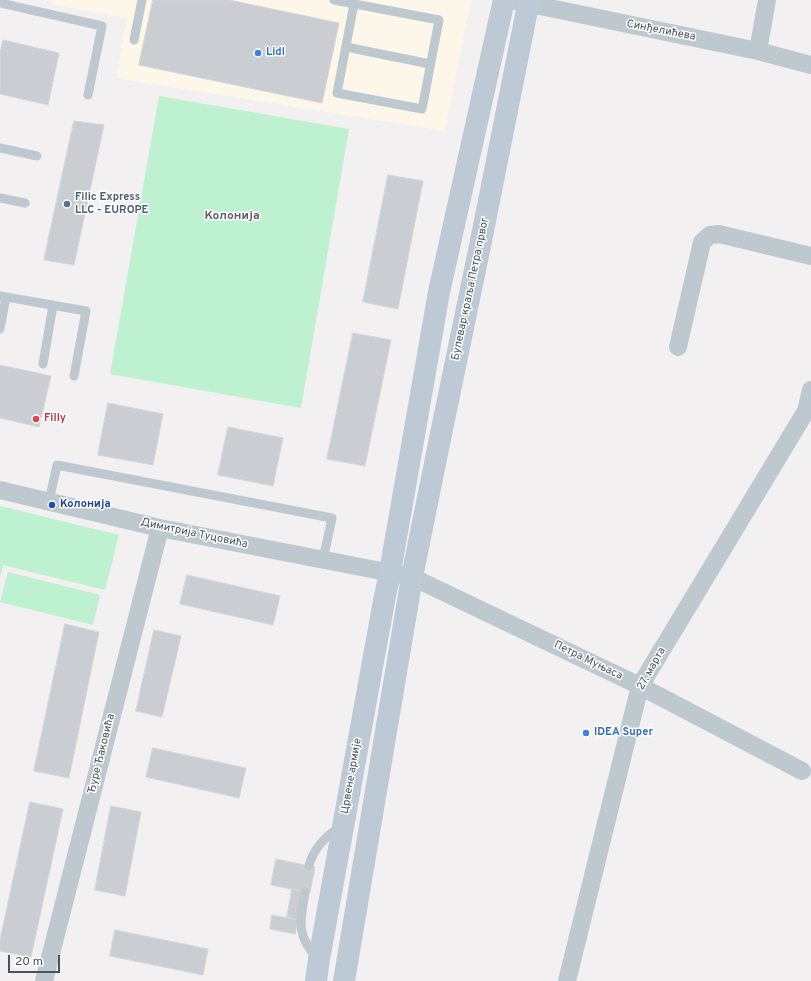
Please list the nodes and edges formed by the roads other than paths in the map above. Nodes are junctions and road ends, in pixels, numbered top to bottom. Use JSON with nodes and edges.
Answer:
{"nodes":[{"id":1,"x":142,"y":0,"type":"edge"},
{"id":2,"x":334,"y":0,"type":"edge"},
{"id":3,"x":504,"y":0,"type":"edge"},
{"id":4,"x":766,"y":0,"type":"edge"},
{"id":5,"x":523,"y":1,"type":"edge"},
{"id":6,"x":354,"y":2,"type":"edge"},
{"id":7,"x":0,"y":3,"type":"edge"},
{"id":8,"x":134,"y":40,"type":"dead end"},
{"id":9,"x":346,"y":47,"type":"junction"},
{"id":10,"x":758,"y":51,"type":"junction"},
{"id":11,"x":430,"y":64,"type":"junction"},
{"id":12,"x":811,"y":65,"type":"edge"},
{"id":13,"x":88,"y":95,"type":"dead end"},
{"id":14,"x":0,"y":148,"type":"edge"},
{"id":15,"x":37,"y":156,"type":"dead end"},
{"id":16,"x":0,"y":198,"type":"edge"},
{"id":17,"x":25,"y":204,"type":"dead end"},
{"id":18,"x":811,"y":256,"type":"edge"},
{"id":19,"x":3,"y":296,"type":"edge"},
{"id":20,"x":53,"y":305,"type":"junction"},
{"id":21,"x":0,"y":329,"type":"edge"},
{"id":22,"x":678,"y":347,"type":"dead end"},
{"id":23,"x":43,"y":364,"type":"dead end"},
{"id":24,"x":74,"y":376,"type":"dead end"},
{"id":25,"x":811,"y":390,"type":"edge"},
{"id":26,"x":808,"y":411,"type":"edge"},
{"id":27,"x":0,"y":490,"type":"edge"},
{"id":28,"x":49,"y":501,"type":"junction"},
{"id":29,"x":160,"y":528,"type":"junction"},
{"id":30,"x":323,"y":560,"type":"junction"},
{"id":31,"x":390,"y":572,"type":"junction"},
{"id":32,"x":412,"y":577,"type":"junction"},
{"id":33,"x":640,"y":686,"type":"junction"},
{"id":34,"x":802,"y":771,"type":"dead end"},
{"id":35,"x":343,"y":825,"type":"junction"},
{"id":36,"x":308,"y":866,"type":"dead end"},
{"id":37,"x":305,"y":892,"type":"dead end"},
{"id":38,"x":319,"y":960,"type":"junction"},
{"id":39,"x":44,"y":981,"type":"edge"},
{"id":40,"x":316,"y":981,"type":"edge"},
{"id":41,"x":344,"y":981,"type":"edge"},
{"id":42,"x":567,"y":981,"type":"edge"}],
"edges":[{"from":1,"to":8,"type":"lane"},
{"from":2,"to":6,"type":"lane"},
{"from":3,"to":31,"type":"main road"},
{"from":4,"to":10,"type":"street"},
{"from":5,"to":10,"type":"street","name":"Синђелићева"},
{"from":5,"to":32,"type":"main road","name":"Булевар краља Петра првог"},
{"from":6,"to":9,"type":"lane"},
{"from":6,"to":11,"type":"lane"},
{"from":7,"to":13,"type":"lane"},
{"from":9,"to":11,"type":"lane"},
{"from":9,"to":11,"type":"lane"},
{"from":10,"to":12,"type":"street","name":"Синђелићева"},
{"from":14,"to":15,"type":"lane"},
{"from":16,"to":17,"type":"lane"},
{"from":18,"to":22,"type":"street"},
{"from":19,"to":20,"type":"lane"},
{"from":19,"to":21,"type":"lane"},
{"from":20,"to":23,"type":"lane"},
{"from":20,"to":24,"type":"lane"},
{"from":25,"to":26,"type":"street","name":"27. марта"},
{"from":26,"to":33,"type":"street","name":"27. марта"},
{"from":27,"to":28,"type":"street","name":"Димитрија Туцовића"},
{"from":28,"to":29,"type":"street","name":"Димитрија Туцовића"},
{"from":28,"to":30,"type":"lane"},
{"from":29,"to":30,"type":"street","name":"Димитрија Туцовића"},
{"from":29,"to":39,"type":"street","name":"Ђуре Ђаковића"},
{"from":30,"to":31,"type":"street","name":"Димитрија Туцовића"},
{"from":31,"to":32,"type":"street","name":"Петра Муњаса"},
{"from":31,"to":35,"type":"main road","name":"Црвене армије"},
{"from":32,"to":33,"type":"street","name":"Петра Муњаса"},
{"from":32,"to":41,"type":"main road"},
{"from":33,"to":34,"type":"street","name":"Петра Муњаса"},
{"from":33,"to":42,"type":"street","name":"27. марта"},
{"from":35,"to":36,"type":"lane"},
{"from":35,"to":38,"type":"main road","name":"Црвене армије"},
{"from":37,"to":38,"type":"lane"},
{"from":38,"to":40,"type":"main road","name":"Црвене армије"}]}
